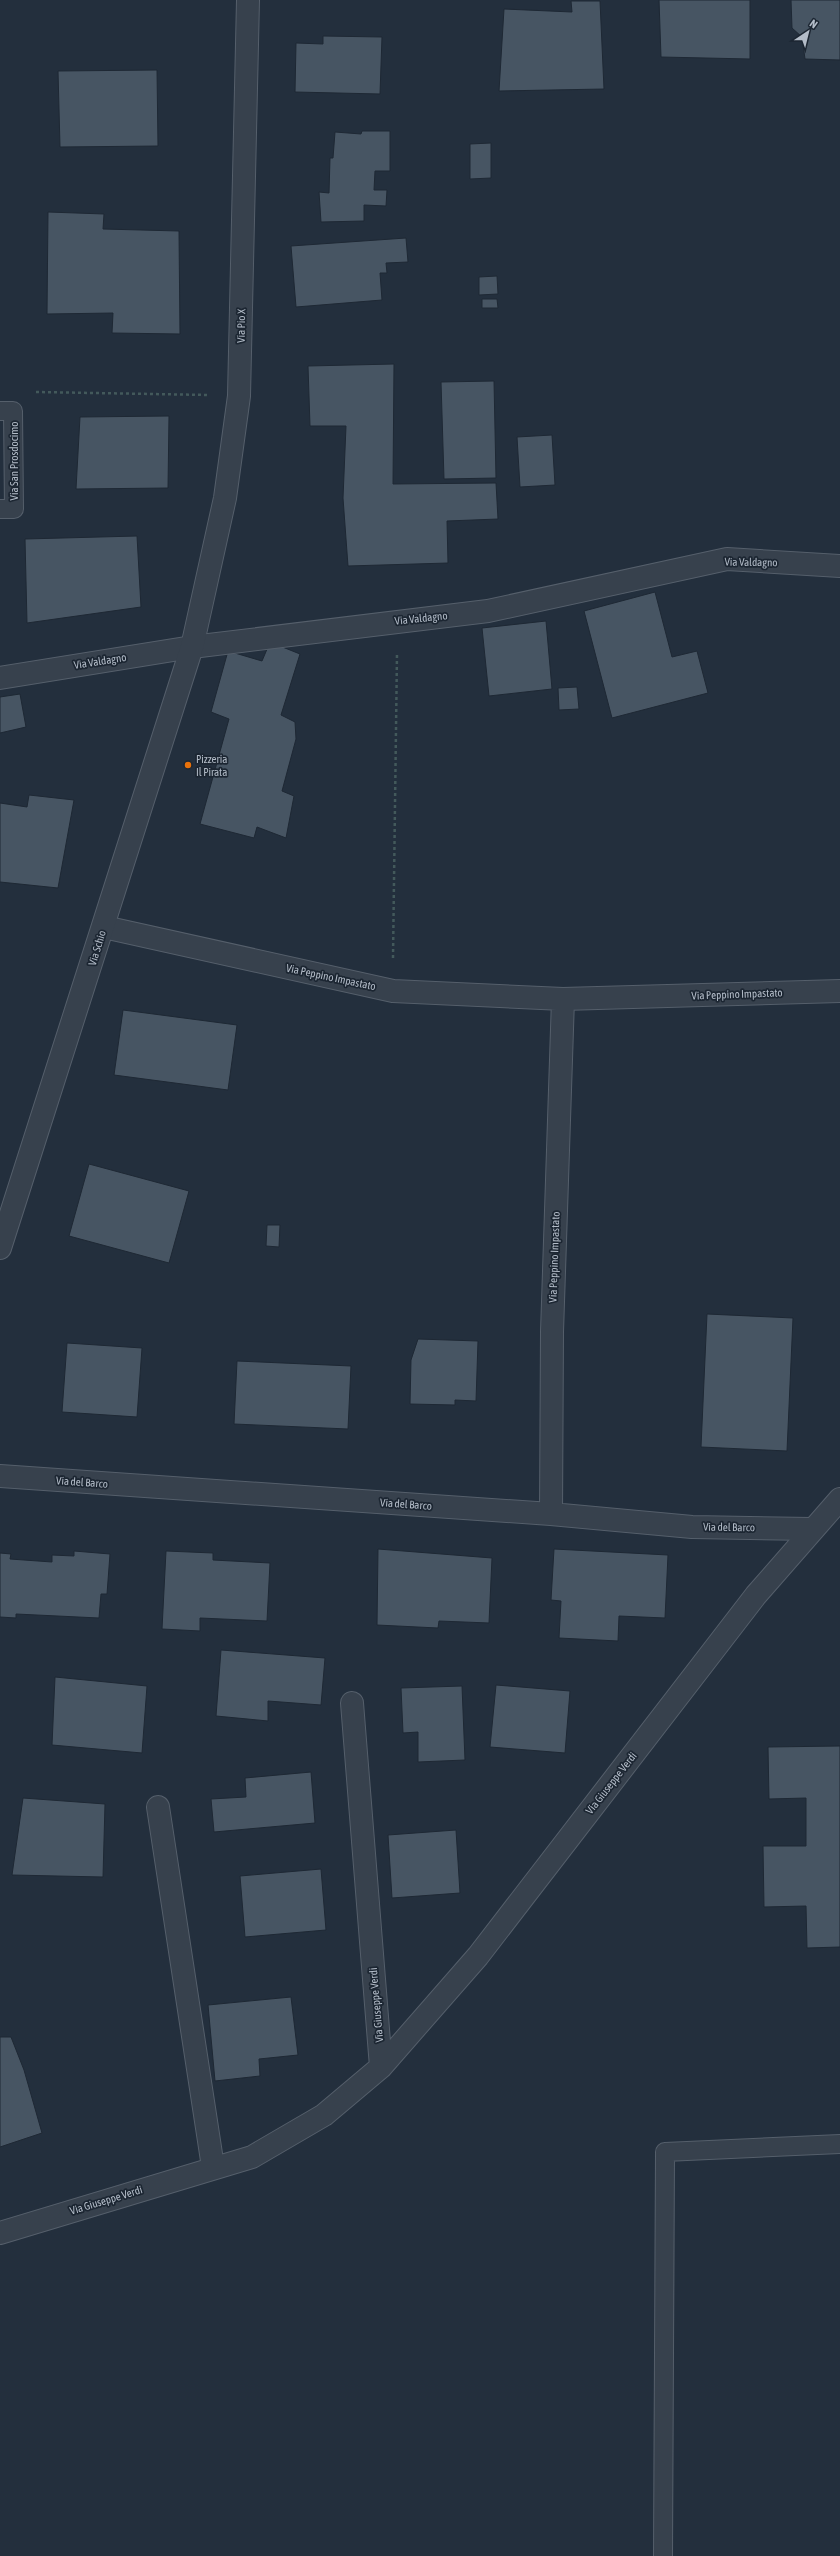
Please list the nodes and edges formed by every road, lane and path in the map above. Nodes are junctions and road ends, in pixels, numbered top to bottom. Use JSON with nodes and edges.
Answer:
{"nodes":[{"id":1,"x":248,"y":0,"type":"edge"},
{"id":2,"x":32,"y":392,"type":"dead end"},
{"id":3,"x":239,"y":396,"type":"junction"},
{"id":4,"x":0,"y":411,"type":"edge"},
{"id":5,"x":0,"y":509,"type":"edge"},
{"id":6,"x":840,"y":566,"type":"edge"},
{"id":7,"x":398,"y":621,"type":"junction"},
{"id":8,"x":192,"y":647,"type":"junction"},
{"id":9,"x":0,"y":678,"type":"edge"},
{"id":10,"x":104,"y":927,"type":"junction"},
{"id":11,"x":393,"y":991,"type":"junction"},
{"id":12,"x":840,"y":991,"type":"edge"},
{"id":13,"x":563,"y":999,"type":"junction"},
{"id":14,"x":0,"y":1248,"type":"edge"},
{"id":15,"x":0,"y":1476,"type":"edge"},
{"id":16,"x":840,"y":1499,"type":"edge"},
{"id":17,"x":551,"y":1514,"type":"junction"},
{"id":18,"x":811,"y":1529,"type":"junction"},
{"id":19,"x":352,"y":1703,"type":"dead end"},
{"id":20,"x":158,"y":1807,"type":"dead end"},
{"id":21,"x":381,"y":2068,"type":"junction"},
{"id":22,"x":840,"y":2144,"type":"edge"},
{"id":23,"x":213,"y":2167,"type":"junction"},
{"id":24,"x":0,"y":2233,"type":"edge"},
{"id":25,"x":664,"y":2556,"type":"edge"}],
"edges":[{"from":1,"to":3,"type":"street","name":"Via Pio X"},
{"from":2,"to":3,"type":"path"},
{"from":3,"to":8,"type":"street","name":"Via Pio X"},
{"from":4,"to":5,"type":"lane","name":"Via San Prosdocimo"},
{"from":6,"to":7,"type":"street","name":"Via Valdagno"},
{"from":7,"to":8,"type":"street","name":"Via Valdagno"},
{"from":7,"to":11,"type":"path"},
{"from":8,"to":9,"type":"street","name":"Via Valdagno"},
{"from":8,"to":10,"type":"street","name":"Via Schio"},
{"from":10,"to":11,"type":"street","name":"Via Peppino Impastato"},
{"from":10,"to":14,"type":"street","name":"Via Schio"},
{"from":11,"to":13,"type":"street","name":"Via Peppino Impastato"},
{"from":12,"to":13,"type":"street","name":"Via Peppino Impastato"},
{"from":13,"to":17,"type":"street","name":"Via Peppino Impastato"},
{"from":15,"to":17,"type":"street","name":"Via del Barco"},
{"from":16,"to":18,"type":"street","name":"Via Giuseppe Verdi"},
{"from":17,"to":18,"type":"street","name":"Via del Barco"},
{"from":18,"to":21,"type":"street","name":"Via Giuseppe Verdi"},
{"from":19,"to":21,"type":"street","name":"Via Giuseppe Verdi"},
{"from":20,"to":23,"type":"street"},
{"from":21,"to":23,"type":"street","name":"Via Giuseppe Verdi"},
{"from":22,"to":25,"type":"lane"},
{"from":23,"to":24,"type":"street","name":"Via Giuseppe Verdi"}]}
